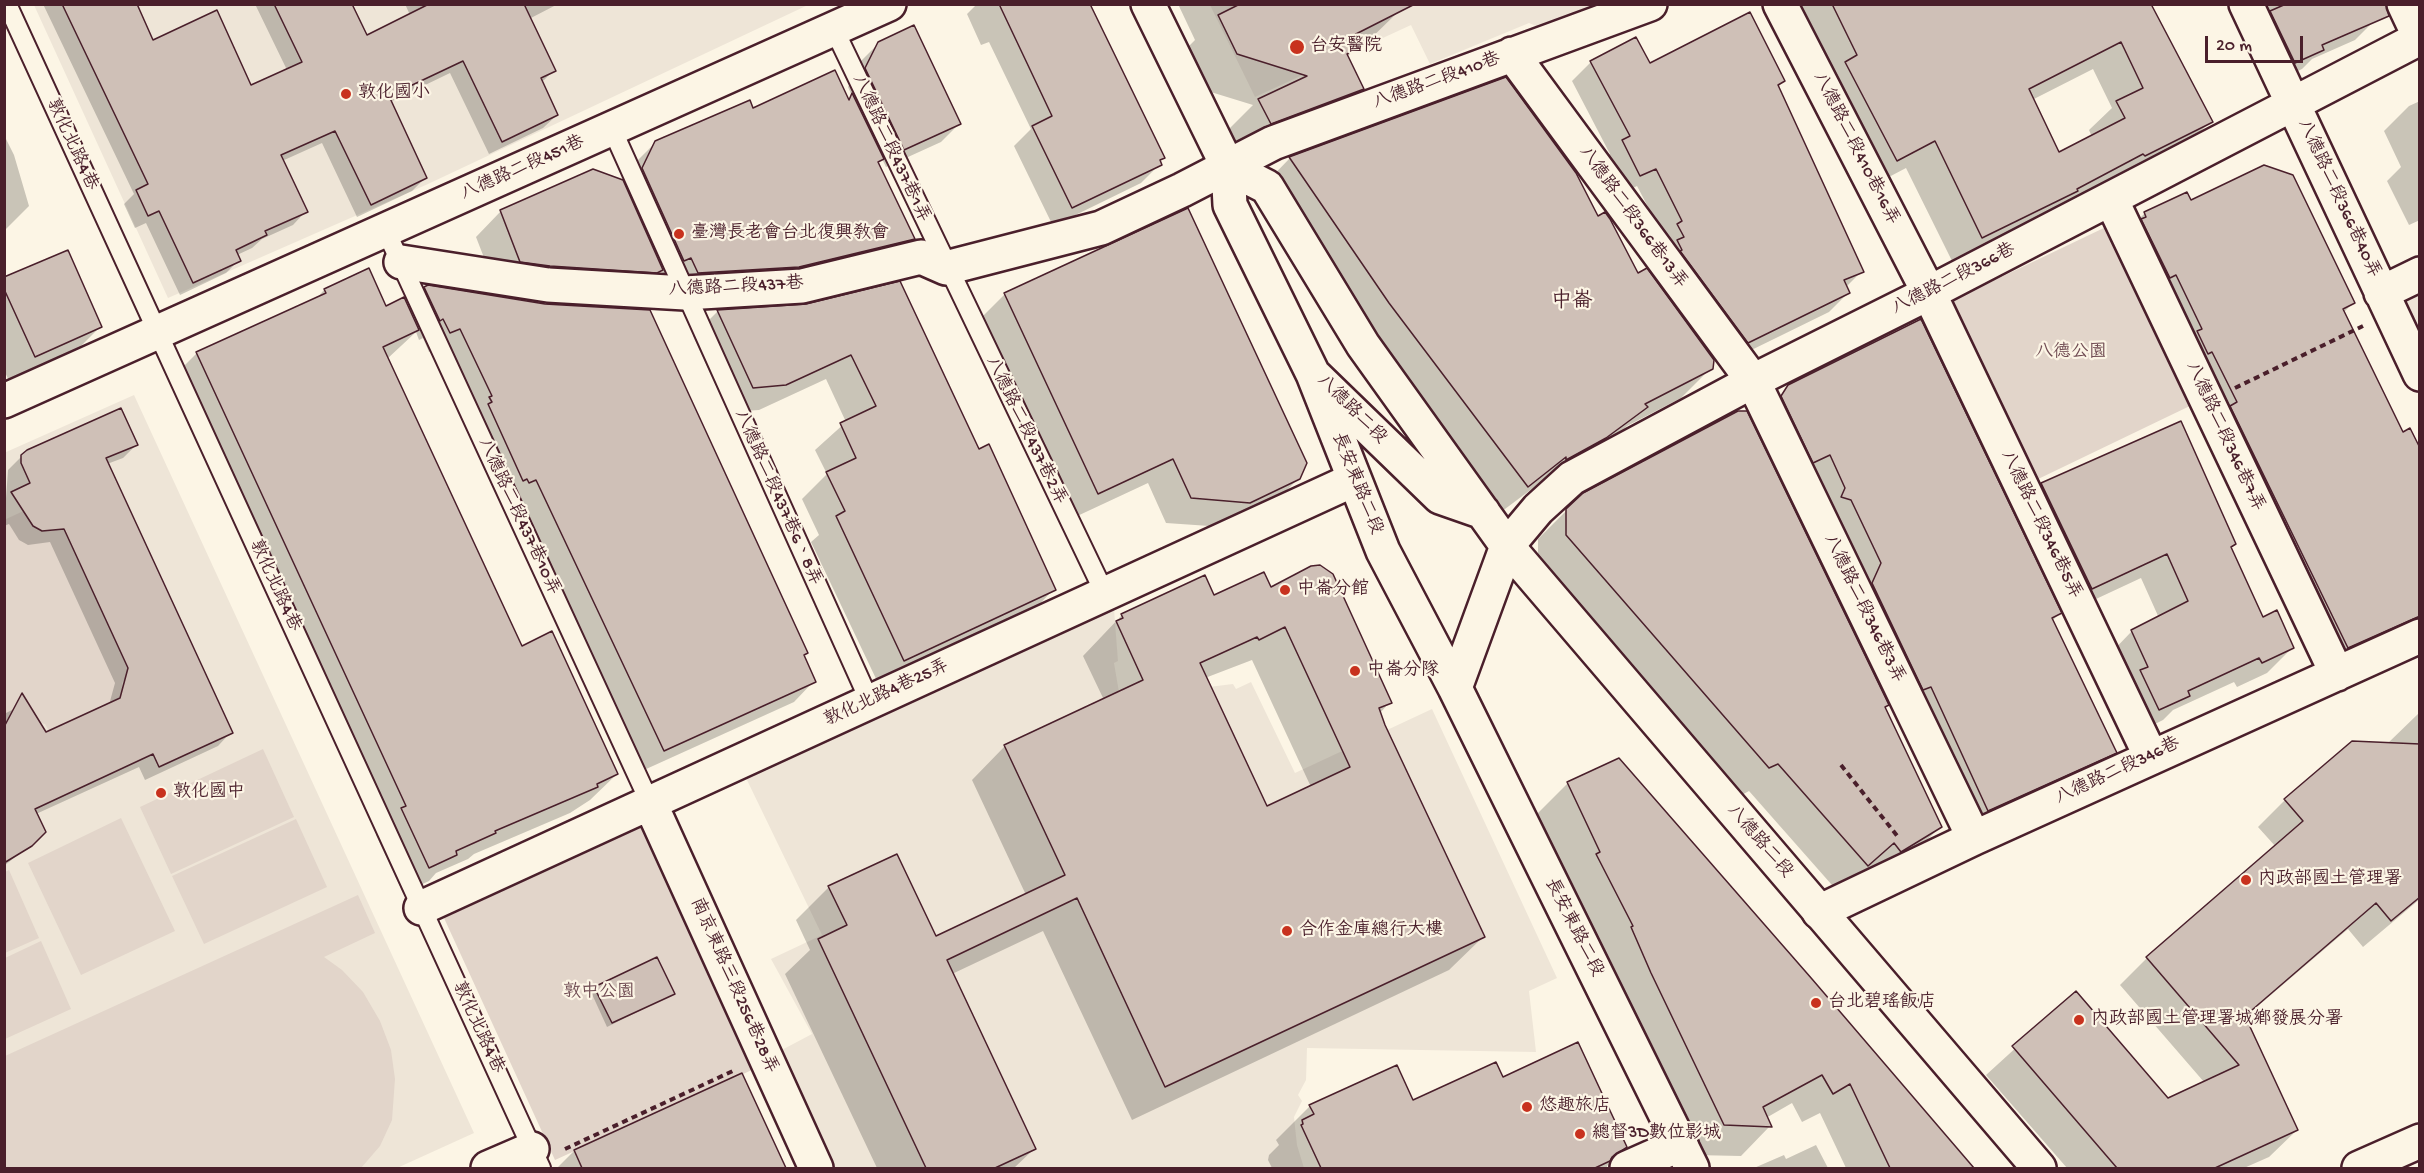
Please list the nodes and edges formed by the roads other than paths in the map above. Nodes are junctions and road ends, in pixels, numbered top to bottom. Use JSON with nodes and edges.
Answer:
{"nodes":[{"id":1,"x":7,"y":4,"type":"edge"},
{"id":2,"x":889,"y":4,"type":"edge"},
{"id":3,"x":1148,"y":4,"type":"edge"},
{"id":4,"x":1650,"y":4,"type":"edge"},
{"id":5,"x":1780,"y":4,"type":"edge"},
{"id":6,"x":2246,"y":4,"type":"edge"},
{"id":7,"x":2404,"y":4,"type":"edge"},
{"id":8,"x":834,"y":29,"type":"junction"},
{"id":9,"x":2420,"y":38,"type":"edge"},
{"id":10,"x":1512,"y":54,"type":"junction"},
{"id":11,"x":2294,"y":104,"type":"junction"},
{"id":12,"x":612,"y":129,"type":"junction"},
{"id":13,"x":1228,"y":167,"type":"junction"},
{"id":14,"x":2111,"y":199,"type":"junction"},
{"id":15,"x":386,"y":231,"type":"junction"},
{"id":16,"x":401,"y":262,"type":"junction"},
{"id":17,"x":946,"y":268,"type":"junction"},
{"id":18,"x":2420,"y":274,"type":"edge"},
{"id":19,"x":685,"y":293,"type":"junction"},
{"id":20,"x":1929,"y":293,"type":"junction"},
{"id":21,"x":2386,"y":303,"type":"junction"},
{"id":22,"x":158,"y":333,"type":"junction"},
{"id":23,"x":1313,"y":374,"type":"junction"},
{"id":24,"x":2420,"y":374,"type":"edge"},
{"id":25,"x":1753,"y":381,"type":"junction"},
{"id":26,"x":4,"y":401,"type":"edge"},
{"id":27,"x":1353,"y":480,"type":"junction"},
{"id":28,"x":1483,"y":512,"type":"junction"},
{"id":29,"x":1507,"y":546,"type":"junction"},
{"id":30,"x":1104,"y":594,"type":"junction"},
{"id":31,"x":2420,"y":636,"type":"edge"},
{"id":32,"x":2337,"y":674,"type":"junction"},
{"id":33,"x":1455,"y":688,"type":"junction"},
{"id":34,"x":870,"y":702,"type":"junction"},
{"id":35,"x":2151,"y":757,"type":"junction"},
{"id":36,"x":650,"y":803,"type":"junction"},
{"id":37,"x":1974,"y":838,"type":"junction"},
{"id":38,"x":422,"y":908,"type":"junction"},
{"id":39,"x":1819,"y":912,"type":"junction"},
{"id":40,"x":2420,"y":1141,"type":"edge"},
{"id":41,"x":1686,"y":1156,"type":"edge"},
{"id":42,"x":536,"y":1159,"type":"edge"},
{"id":43,"x":488,"y":1168,"type":"edge"},
{"id":44,"x":816,"y":1168,"type":"edge"},
{"id":45,"x":1627,"y":1168,"type":"edge"},
{"id":46,"x":2039,"y":1168,"type":"edge"},
{"id":47,"x":2359,"y":1168,"type":"edge"}],
"edges":[{"from":1,"to":22,"type":"lane","name":"敦化北路4巷"},
{"from":2,"to":8,"type":"street","name":"八德路二段451巷"},
{"from":3,"to":13,"type":"street","name":"八德路二段"},
{"from":4,"to":10,"type":"street","name":"八德路二段410巷"},
{"from":5,"to":20,"type":"street","name":"八德路二段410巷16弄"},
{"from":6,"to":11,"type":"street","name":"八德路二段366巷40弄"},
{"from":7,"to":9,"type":"street"},
{"from":8,"to":12,"type":"street","name":"八德路二段451巷"},
{"from":8,"to":17,"type":"lane","name":"八德路二段437巷1弄"},
{"from":9,"to":11,"type":"street","name":"八德路二段366巷"},
{"from":10,"to":13,"type":"street","name":"八德路二段410巷"},
{"from":10,"to":25,"type":"street","name":"八德路二段366巷13弄"},
{"from":11,"to":14,"type":"street","name":"八德路二段366巷"},
{"from":11,"to":21,"type":"street","name":"八德路二段366巷40弄"},
{"from":12,"to":15,"type":"street","name":"八德路二段451巷"},
{"from":12,"to":19,"type":"lane","name":"八德路二段437巷6、8弄"},
{"from":13,"to":17,"type":"street"},
{"from":13,"to":23,"type":"street","name":"八德路二段"},
{"from":13,"to":28,"type":"street","name":"八德路二段"},
{"from":14,"to":20,"type":"street","name":"八德路二段366巷"},
{"from":14,"to":32,"type":"street","name":"八德路二段346巷7弄"},
{"from":15,"to":16,"type":"lane","name":"八德路二段437巷10弄"},
{"from":15,"to":22,"type":"street","name":"八德路二段451巷"},
{"from":16,"to":19,"type":"street","name":"八德路二段437巷"},
{"from":16,"to":36,"type":"lane","name":"八德路二段437巷10弄"},
{"from":17,"to":19,"type":"street","name":"八德路二段437巷"},
{"from":17,"to":30,"type":"lane","name":"八德路二段437巷2弄"},
{"from":18,"to":21,"type":"street"},
{"from":19,"to":34,"type":"lane","name":"八德路二段437巷6、8弄"},
{"from":20,"to":25,"type":"street","name":"八德路二段366巷"},
{"from":20,"to":35,"type":"street","name":"八德路二段346巷5弄"},
{"from":21,"to":24,"type":"street","name":"八德路二段366巷40弄"},
{"from":22,"to":26,"type":"street","name":"八德路二段451巷"},
{"from":22,"to":38,"type":"lane","name":"敦化北路4巷"},
{"from":23,"to":27,"type":"street","name":"長安東路二段"},
{"from":23,"to":28,"type":"street","name":"八德路二段"},
{"from":25,"to":29,"type":"street","name":"八德路二段366巷"},
{"from":25,"to":37,"type":"street","name":"八德路二段346巷3弄"},
{"from":27,"to":30,"type":"street","name":"敦化北路4巷25弄"},
{"from":27,"to":33,"type":"street","name":"長安東路二段"},
{"from":28,"to":29,"type":"street","name":"八德路二段"},
{"from":29,"to":33,"type":"street"},
{"from":29,"to":39,"type":"street","name":"八德路二段"},
{"from":30,"to":34,"type":"street","name":"敦化北路4巷25弄"},
{"from":31,"to":32,"type":"street","name":"八德路二段346巷"},
{"from":32,"to":35,"type":"street","name":"八德路二段346巷"},
{"from":33,"to":41,"type":"street","name":"長安東路二段"},
{"from":34,"to":36,"type":"street","name":"敦化北路4巷25弄"},
{"from":35,"to":37,"type":"street","name":"八德路二段346巷"},
{"from":36,"to":38,"type":"street","name":"敦化北路4巷25弄"},
{"from":36,"to":44,"type":"street","name":"南京東路三段256巷28弄"},
{"from":37,"to":39,"type":"street","name":"八德路二段346巷"},
{"from":38,"to":42,"type":"lane","name":"敦化北路4巷"},
{"from":39,"to":46,"type":"street","name":"八德路二段"},
{"from":40,"to":47,"type":"street"},
{"from":41,"to":45,"type":"street"},
{"from":42,"to":43,"type":"street"}]}
